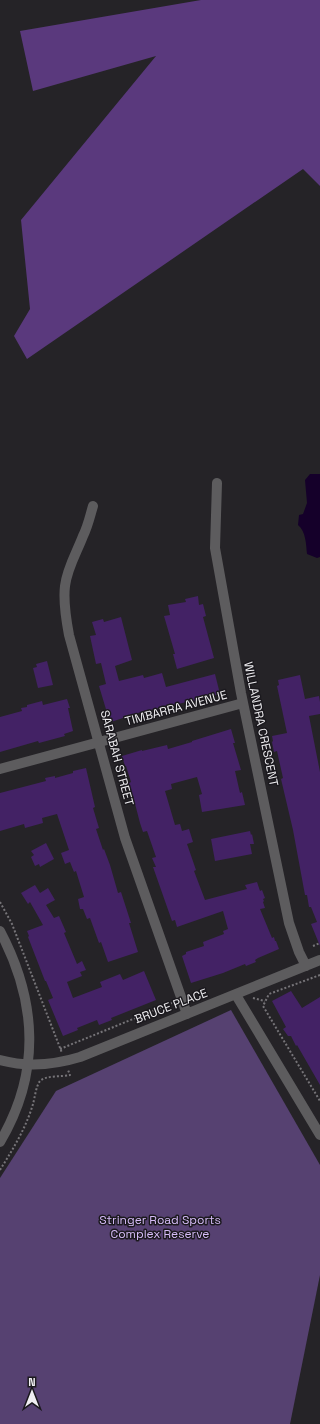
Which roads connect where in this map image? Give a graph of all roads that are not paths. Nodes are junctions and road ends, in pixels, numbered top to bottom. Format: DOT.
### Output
graph roads {
  1 [pos="217,483"];
  2 [pos="93,506"];
  3 [pos="243,703"];
  4 [pos="99,742"];
  5 [pos="0,769"];
  6 [pos="0,931"];
  7 [pos="320,960"];
  8 [pos="306,966"];
  9 [pos="236,995"];
  10 [pos="187,1014"];
  11 [pos="0,1060"];
  12 [pos="29,1064"];
  13 [pos="320,1135"];
  14 [pos="0,1142"];
  1 -- 3 [label="street, WILLANDRA CRESCENT"];
  2 -- 4 [label="street, SARABAH STREET"];
  3 -- 4 [label="street, TIMBARRA AVENUE"];
  3 -- 8 [label="street, WILLANDRA CRESCENT"];
  4 -- 5 [label="street, TIMBARRA AVENUE"];
  4 -- 10 [label="street, SARABAH STREET"];
  6 -- 12 [label="street"];
  7 -- 8 [label="street, BRUCE PLACE"];
  8 -- 9 [label="street, BRUCE PLACE"];
  9 -- 10 [label="street, BRUCE PLACE"];
  9 -- 13 [label="street"];
  10 -- 12 [label="street, BRUCE PLACE"];
  11 -- 12 [label="street, BRUCE PLACE"];
  12 -- 14 [label="street"];
}
